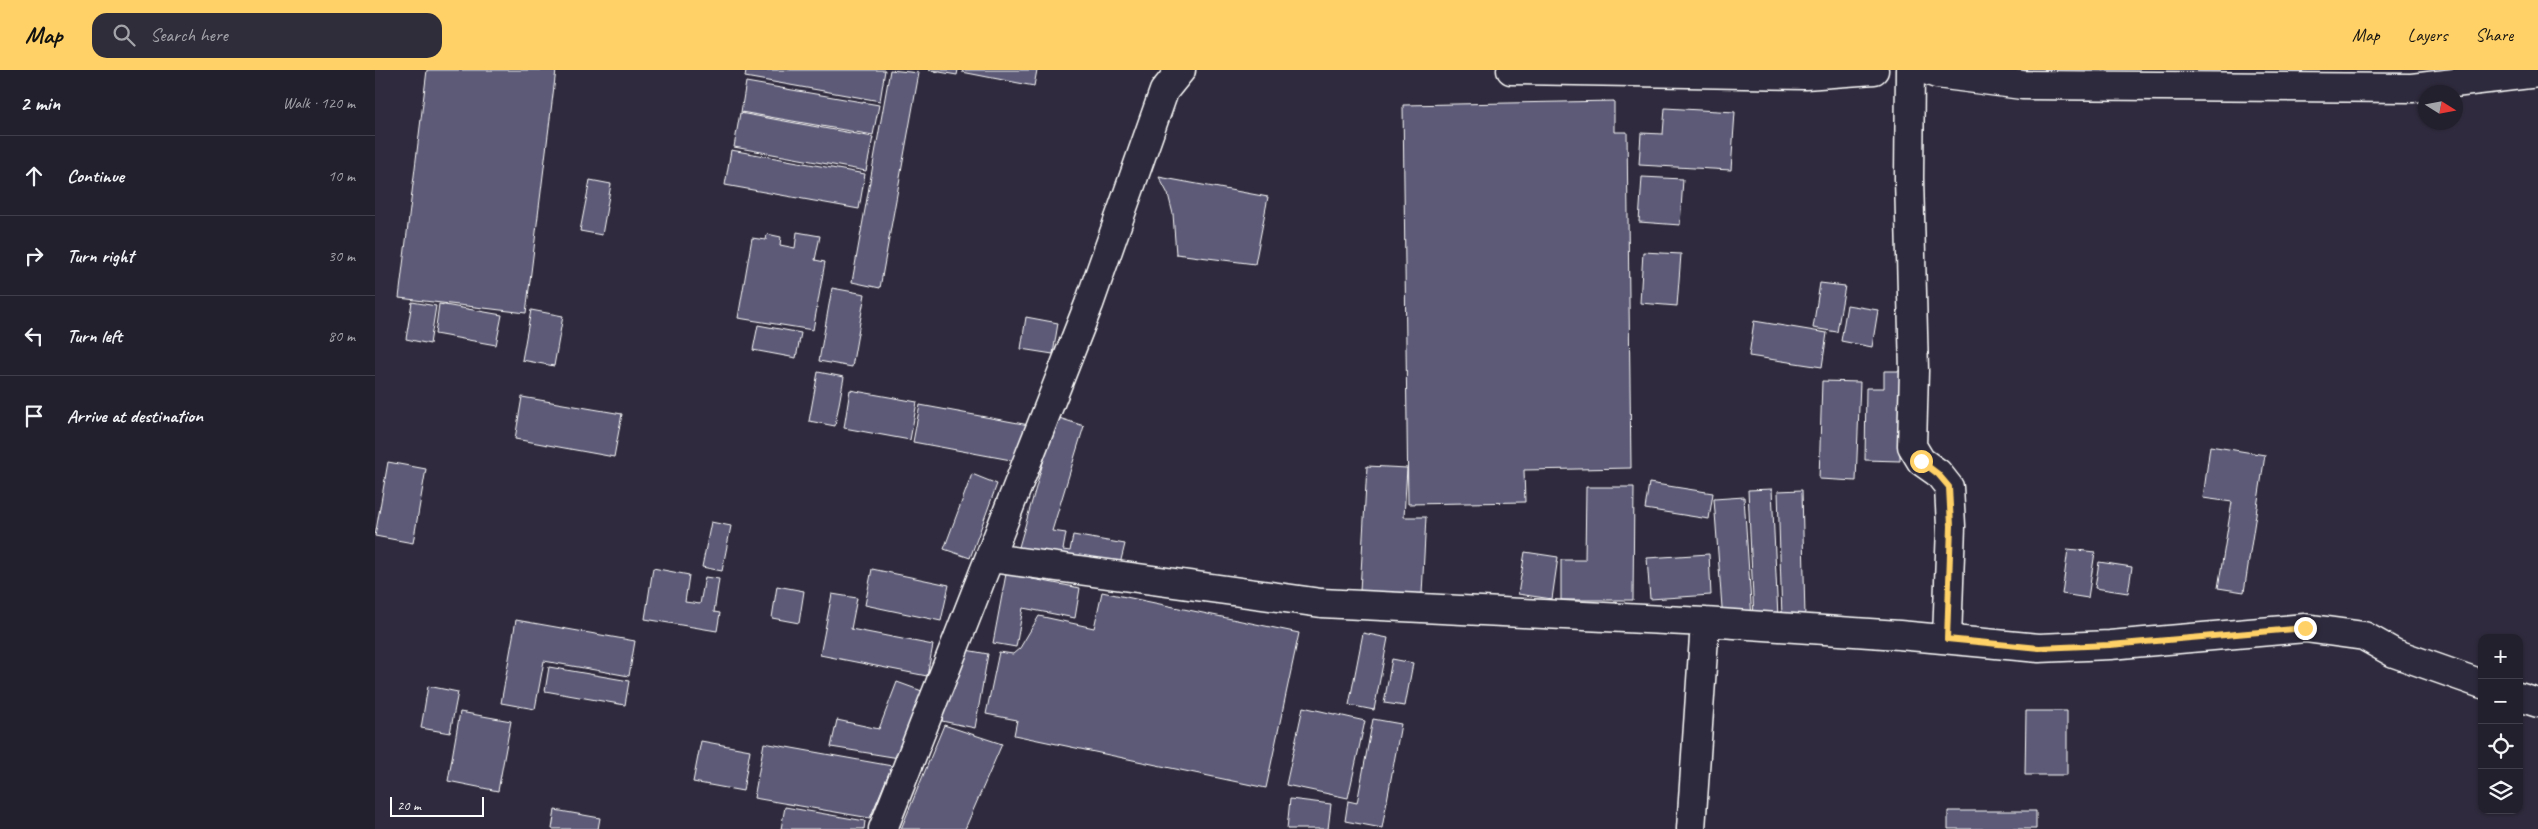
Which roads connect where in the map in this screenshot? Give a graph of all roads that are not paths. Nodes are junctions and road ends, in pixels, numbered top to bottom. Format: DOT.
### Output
graph roads {
  1 [pos="1181,70"];
  2 [pos="1511,70"];
  3 [pos="1874,70"];
  4 [pos="1910,70"];
  5 [pos="1926,70"];
  6 [pos="2538,73"];
  7 [pos="1168,80"];
  8 [pos="991,558"];
  9 [pos="1705,622"];
  10 [pos="1947,639"];
  11 [pos="2478,683"];
  12 [pos="2523,698"];
  13 [pos="2538,703"];
  14 [pos="883,829"];
  15 [pos="1691,829"];
  1 -- 7 [label="street"];
  2 -- 3 [label="street"];
  4 -- 10 [label="street"];
  5 -- 6 [label="street"];
  7 -- 8 [label="street"];
  8 -- 9 [label="street"];
  8 -- 14 [label="street"];
  9 -- 10 [label="street"];
  9 -- 15 [label="street"];
  10 -- 11 [label="street"];
  12 -- 13 [label="street"];
}
